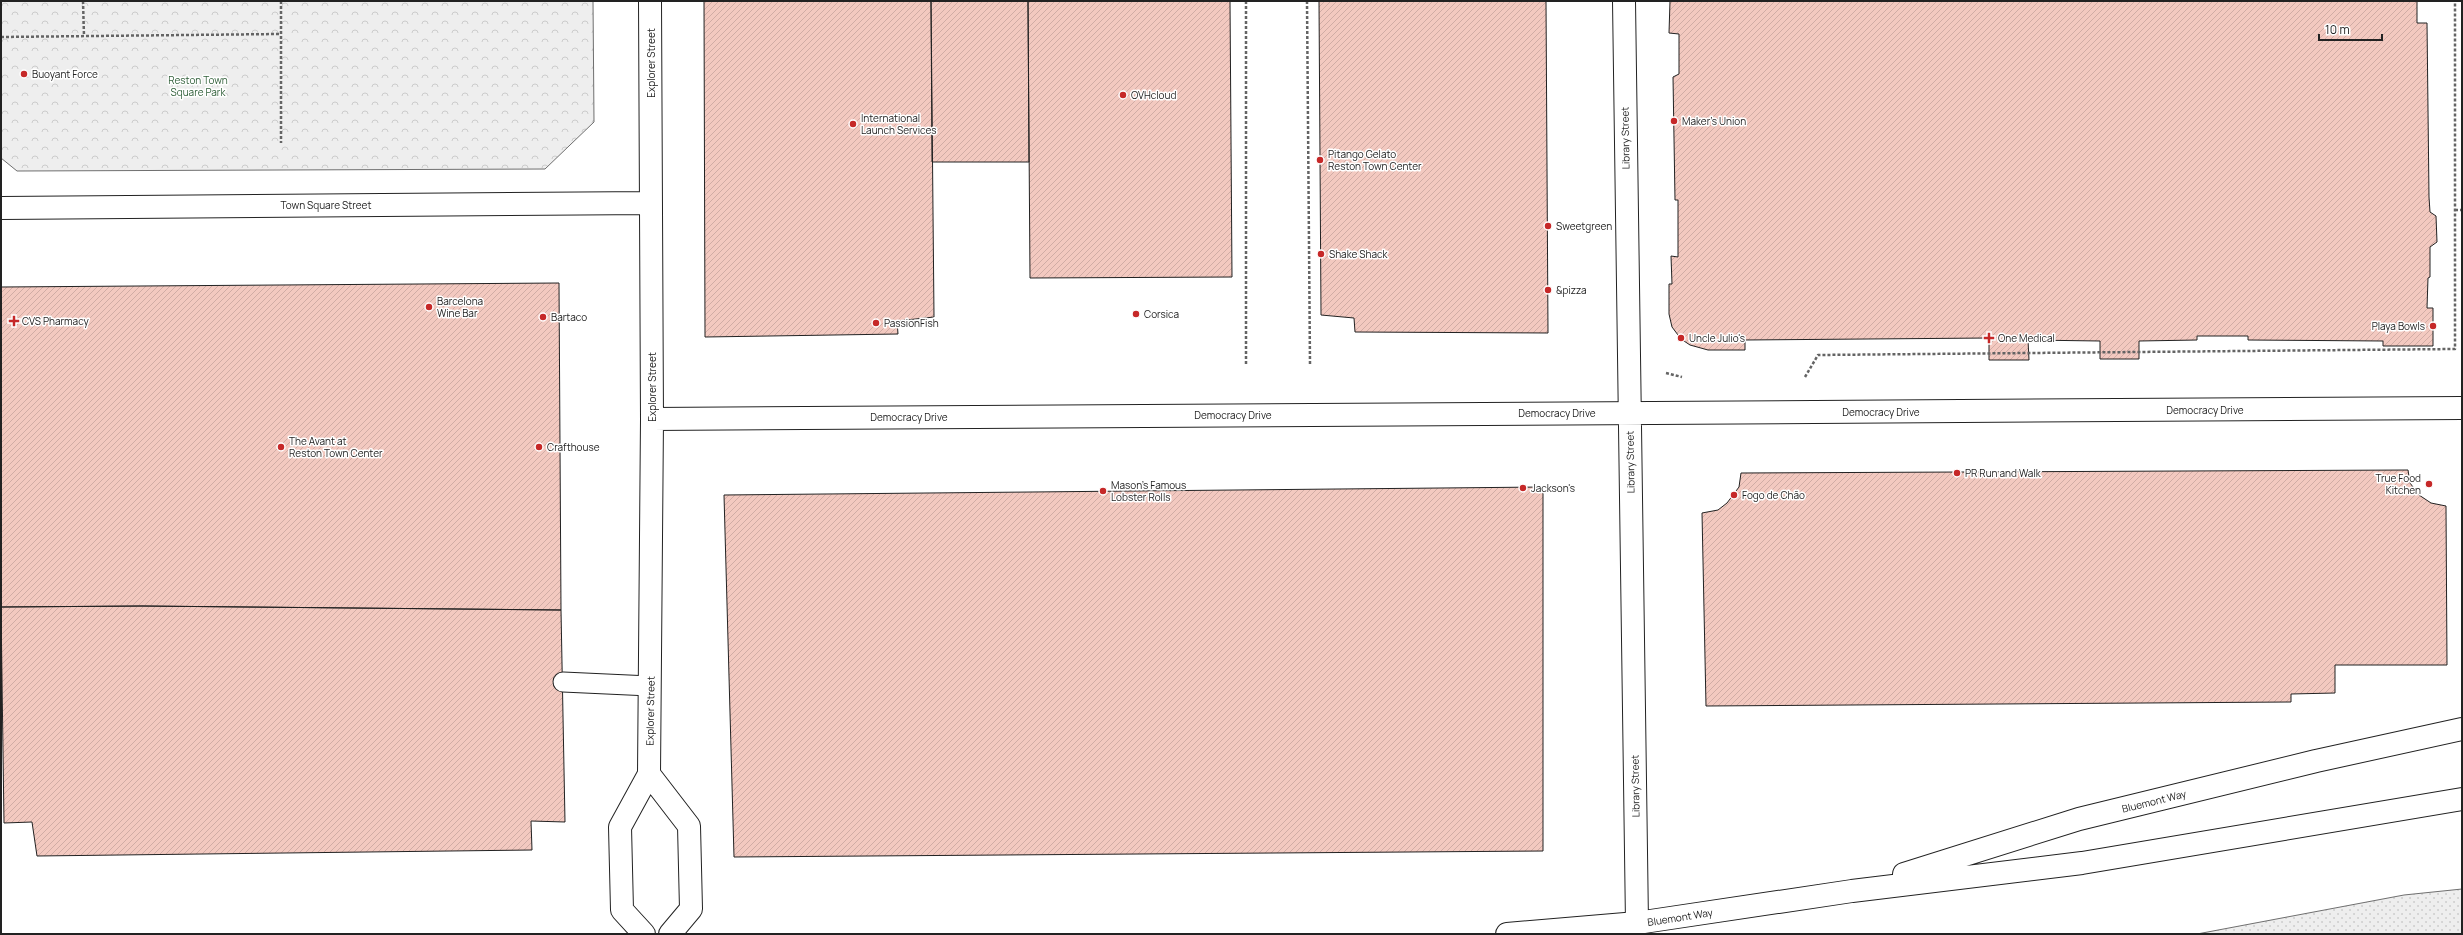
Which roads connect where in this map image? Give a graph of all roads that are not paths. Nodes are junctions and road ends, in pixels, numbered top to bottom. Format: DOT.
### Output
graph roads {
  1 [pos="650,1"];
  2 [pos="1624,1"];
  3 [pos="651,203"];
  4 [pos="1,208"];
  5 [pos="2462,408"];
  6 [pos="1629,414"];
  7 [pos="652,419"];
  8 [pos="563,682"];
  9 [pos="650,686"];
  10 [pos="2462,729"];
  11 [pos="649,774"];
  12 [pos="2462,799"];
  13 [pos="1852,891"];
  14 [pos="1637,928"];
  15 [pos="644,934"];
  16 [pos="670,934"];
  17 [pos="1507,934"];
  1 -- 3 [label="street, Explorer Street"];
  2 -- 6 [label="street, Library Street"];
  3 -- 4 [label="street, Town Square Street"];
  3 -- 7 [label="street, Explorer Street"];
  5 -- 6 [label="street, Democracy Drive"];
  6 -- 7 [label="street, Democracy Drive"];
  6 -- 14 [label="street, Library Street"];
  7 -- 9 [label="street, Explorer Street"];
  8 -- 9 [label="lane"];
  9 -- 11 [label="street, Explorer Street"];
  10 -- 13 [label="street, Bluemont Way"];
  11 -- 15 [label="street, Explorer Street"];
  11 -- 16 [label="street"];
  12 -- 13 [label="street, Bluemont Way"];
  13 -- 14 [label="street, Bluemont Way"];
  14 -- 17 [label="street, Bluemont Way"];
}
